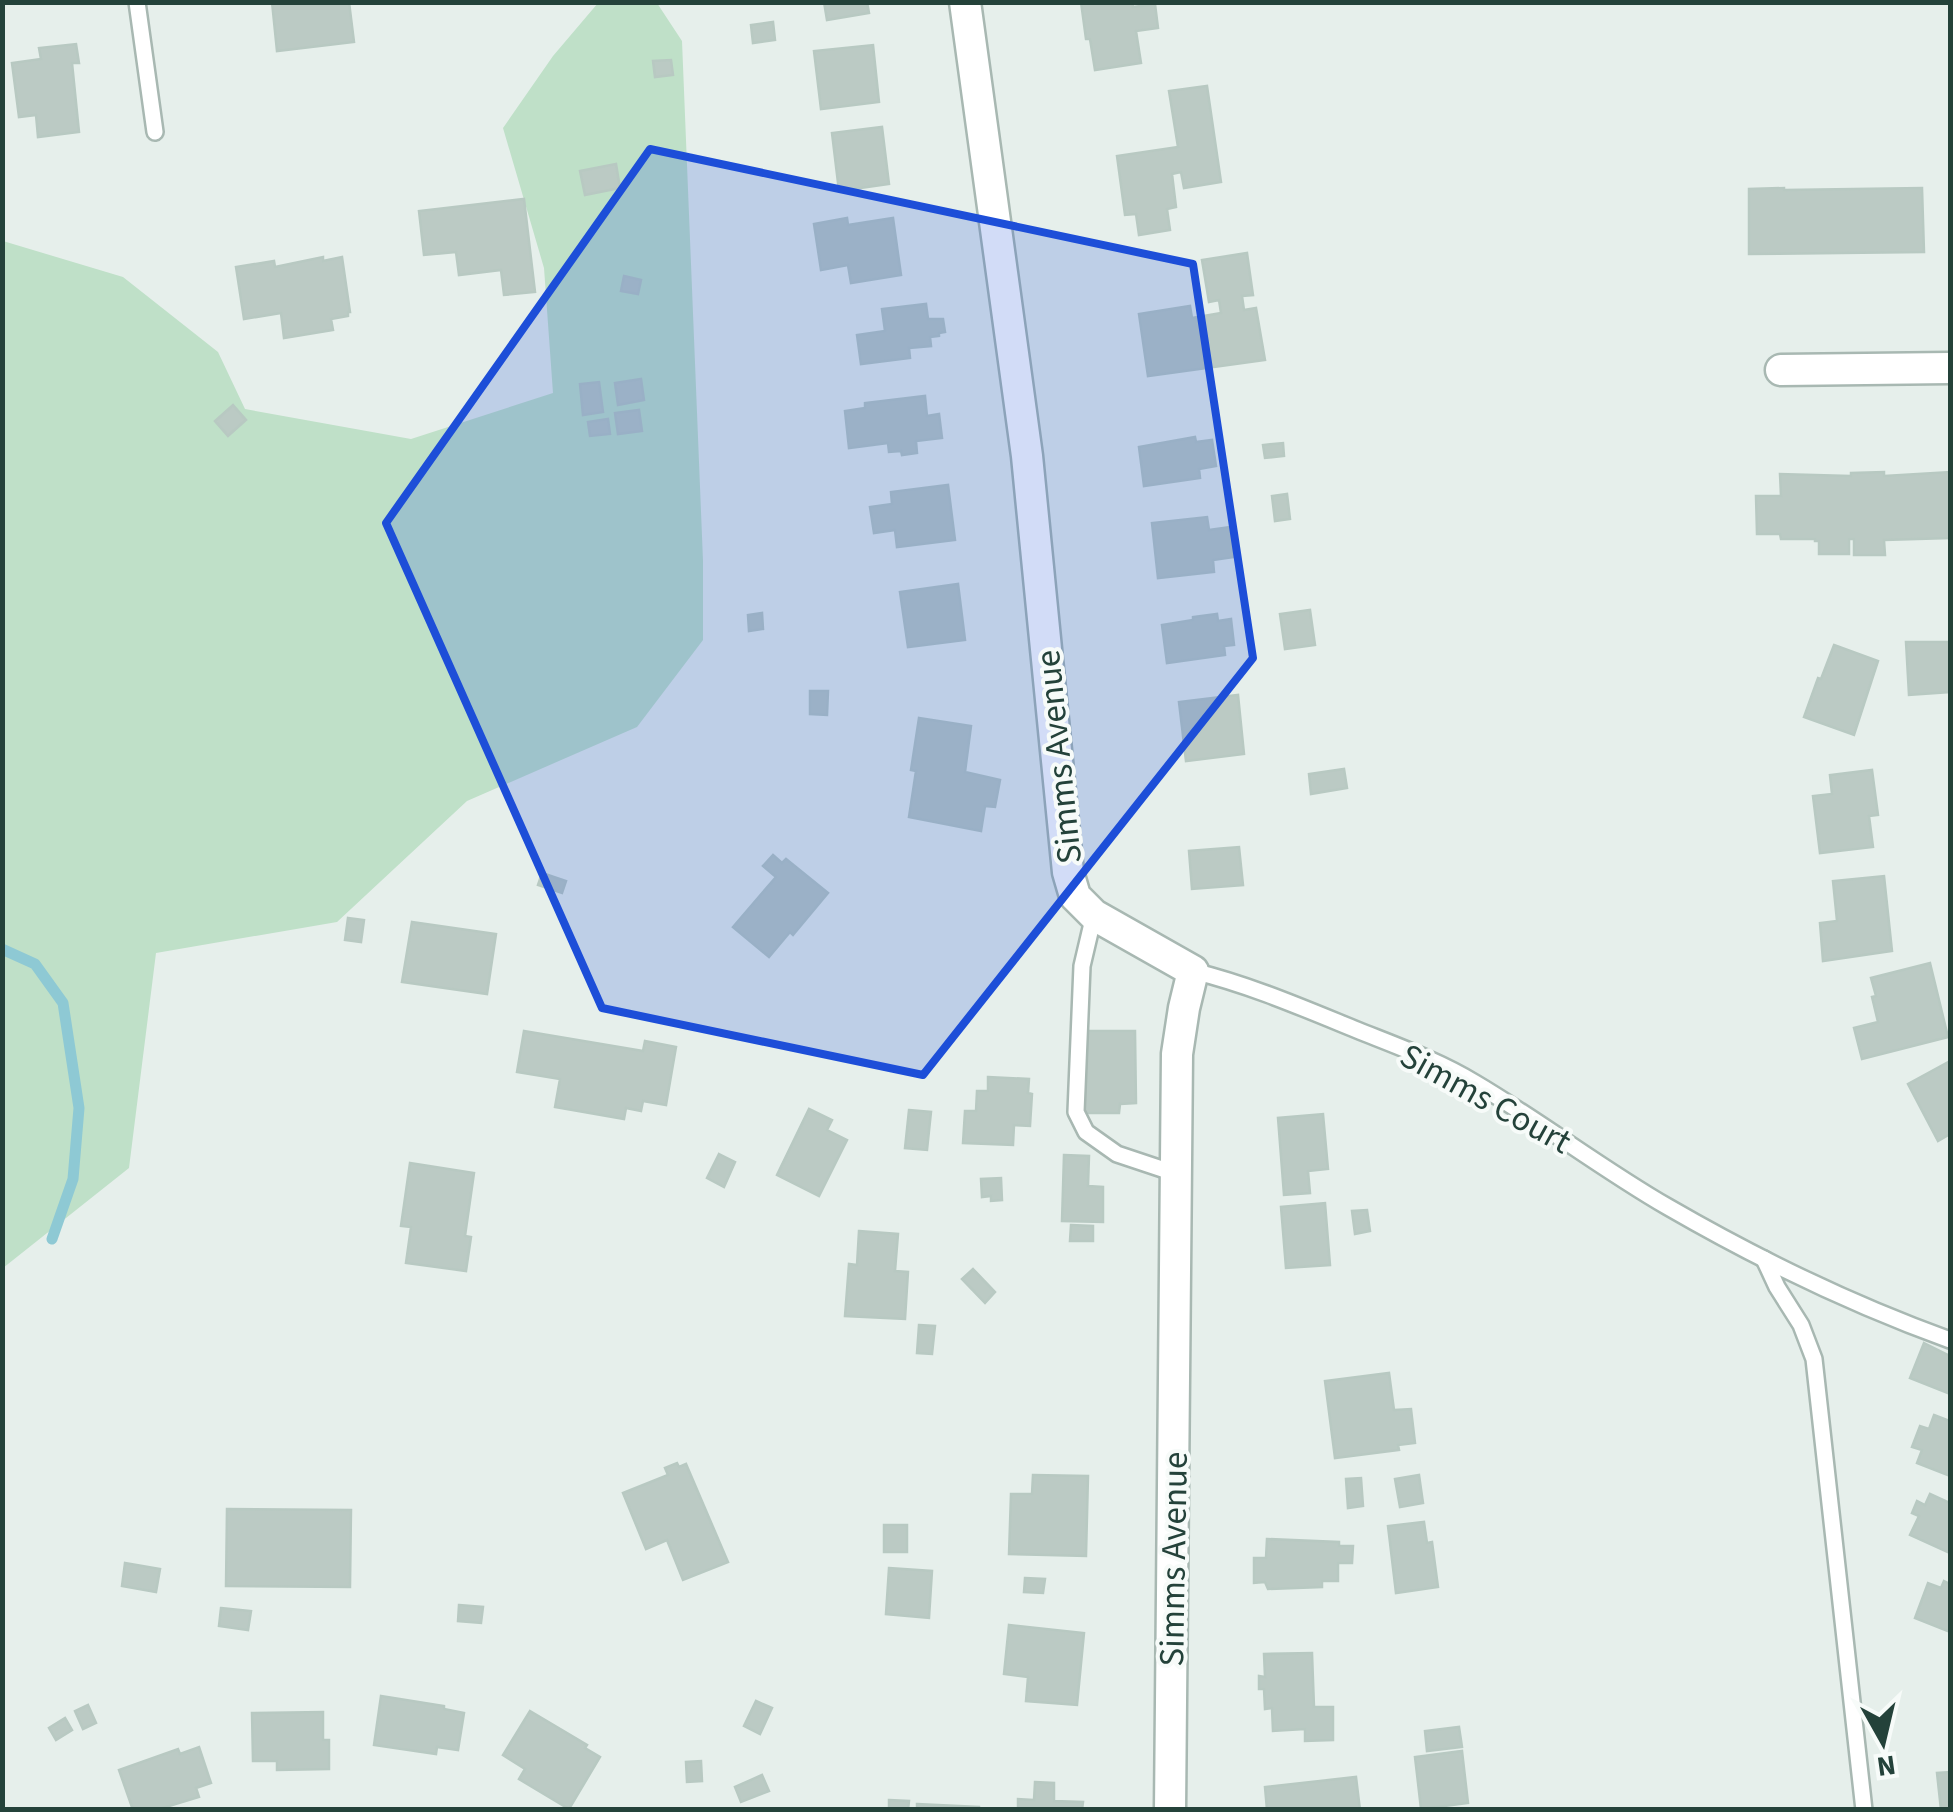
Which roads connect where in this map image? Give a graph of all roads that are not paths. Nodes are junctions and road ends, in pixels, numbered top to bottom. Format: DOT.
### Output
graph roads {
  1 [pos="137,2"];
  2 [pos="965,2"];
  3 [pos="155,132"];
  4 [pos="1950,368"];
  5 [pos="1781,370"];
  6 [pos="1094,915"];
  7 [pos="1192,971"];
  8 [pos="1177,1174"];
  9 [pos="1764,1258"];
  10 [pos="1950,1340"];
  11 [pos="1170,1810"];
  12 [pos="1864,1810"];
  1 -- 3 [label="lane"];
  2 -- 6 [label="street, Simms Avenue"];
  4 -- 5 [label="street"];
  6 -- 7 [label="street, Simms Avenue"];
  6 -- 8 [label="lane"];
  7 -- 8 [label="street, Simms Avenue"];
  7 -- 9 [label="lane, Simms Court"];
  8 -- 11 [label="street, Simms Avenue"];
  9 -- 10 [label="lane, Simms Court"];
  9 -- 12 [label="lane"];
}
